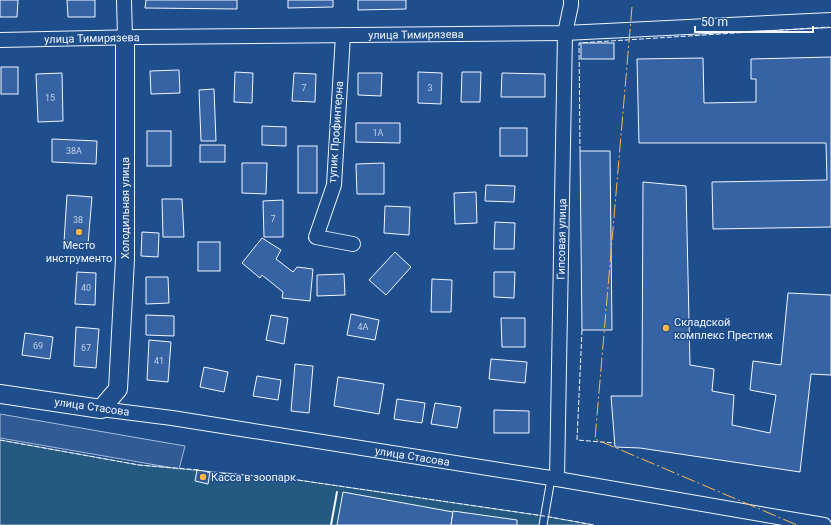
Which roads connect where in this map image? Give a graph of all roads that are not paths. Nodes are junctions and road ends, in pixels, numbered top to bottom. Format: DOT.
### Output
graph roads {
  1 [pos="124,0"];
  2 [pos="571,0"];
  3 [pos="831,20"];
  4 [pos="565,33"];
  5 [pos="343,35"];
  6 [pos="125,37"];
  7 [pos="0,40"];
  8 [pos="353,244"];
  9 [pos="0,394"];
  10 [pos="101,409"];
  11 [pos="554,479"];
  12 [pos="542,525"];
  13 [pos="824,525"];
  1 -- 6 [label="street, Холодильная улица"];
  2 -- 4 [label="street, Гипсовая улица"];
  3 -- 4 [label="street, улица Тимирязева"];
  4 -- 5 [label="street, улица Тимирязева"];
  4 -- 11 [label="street, Гипсовая улица"];
  5 -- 6 [label="street, улица Тимирязева"];
  5 -- 8 [label="street, тупик Профинтерна"];
  6 -- 7 [label="street, улица Тимирязева"];
  6 -- 10 [label="street, Холодильная улица"];
  9 -- 10 [label="street, улица Стасова"];
  10 -- 11 [label="street, улица Стасова"];
  11 -- 12 [label="lane"];
  11 -- 13 [label="street, улица Стасова"];
}
